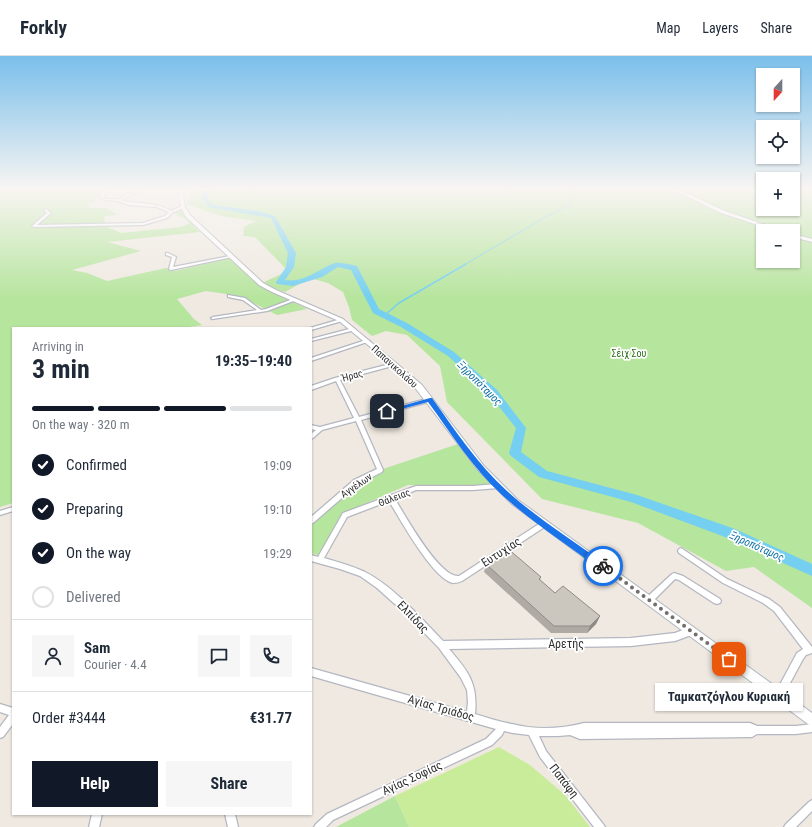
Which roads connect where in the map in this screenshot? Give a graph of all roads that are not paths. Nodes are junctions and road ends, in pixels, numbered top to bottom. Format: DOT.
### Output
graph roads {
  1 [pos="197,226"];
  2 [pos="800,237"];
  3 [pos="812,241"];
  4 [pos="167,254"];
  5 [pos="230,257"];
  6 [pos="229,296"];
  7 [pos="294,300"];
  8 [pos="259,310"];
  9 [pos="213,318"];
  10 [pos="342,320"];
  11 [pos="312,329"];
  12 [pos="353,329"];
  13 [pos="312,340"];
  14 [pos="368,341"];
  15 [pos="312,360"];
  16 [pos="394,364"];
  17 [pos="337,379"];
  18 [pos="312,388"];
  19 [pos="430,400"];
  20 [pos="358,419"];
  21 [pos="312,427"];
  22 [pos="320,429"];
  23 [pos="312,437"];
  24 [pos="497,486"];
  25 [pos="391,498"];
  26 [pos="12,509"];
  27 [pos="0,513"];
  28 [pos="312,520"];
  29 [pos="544,524"];
  30 [pos="681,551"];
  31 [pos="312,558"];
  32 [pos="320,560"];
  33 [pos="649,600"];
  34 [pos="717,601"];
  35 [pos="691,632"];
  36 [pos="440,645"];
  37 [pos="811,650"];
  38 [pos="312,672"];
  39 [pos="779,695"];
  40 [pos="0,708"];
  41 [pos="12,712"];
  42 [pos="471,717"];
  43 [pos="12,718"];
  44 [pos="812,720"];
  45 [pos="502,726"];
  46 [pos="812,728"];
  47 [pos="532,732"];
  48 [pos="0,734"];
  49 [pos="812,805"];
  50 [pos="97,815"];
  51 [pos="230,815"];
  52 [pos="94,827"];
  53 [pos="233,827"];
  54 [pos="319,827"];
  55 [pos="600,827"];
  56 [pos="789,827"];
  1 -- 5 [label="main road, Παπανικολάου"];
  2 -- 3 [label="main road"];
  4 -- 5 [label="street"];
  5 -- 7 [label="main road, Παπανικολάου"];
  6 -- 8 [label="street"];
  7 -- 8 [label="street"];
  7 -- 10 [label="main road, Παπανικολάου"];
  8 -- 9 [label="street"];
  10 -- 11 [label="street"];
  10 -- 12 [label="main road, Παπανικολάου"];
  12 -- 13 [label="street"];
  12 -- 14 [label="main road, Παπανικολάου"];
  14 -- 15 [label="street"];
  14 -- 16 [label="main road, Παπανικολάου"];
  16 -- 17 [label="street, Ήρας"];
  16 -- 19 [label="main road, Παπανικολάου"];
  17 -- 18 [label="street, Ήρας"];
  17 -- 20 [label="street, Αγγέλων"];
  19 -- 20 [label="street"];
  19 -- 24 [label="main road, Παπανικολάου"];
  20 -- 22 [label="street"];
  20 -- 28 [label="street, Αγγέλων"];
  21 -- 22 [label="street"];
  22 -- 23 [label="street"];
  24 -- 25 [label="street, Θάλειας"];
  24 -- 29 [label="main road, Παπανικολάου"];
  25 -- 29 [label="street, Ευτυχίας"];
  25 -- 32 [label="street, Θάλειας"];
  26 -- 27 [label="street"];
  29 -- 33 [label="main road, Παπανικολάου"];
  30 -- 37 [label="street"];
  31 -- 32 [label="street, Ελπίδας"];
  32 -- 36 [label="street, Ελπίδας"];
  33 -- 34 [label="street"];
  33 -- 35 [label="main road, Παπανικολάου"];
  35 -- 36 [label="street, Αρετής"];
  35 -- 39 [label="main road, Παπανικολάου"];
  36 -- 42 [label="street, Ελπίδας"];
  37 -- 39 [label="street"];
  38 -- 42 [label="street, Αγίας Τριάδος"];
  39 -- 44 [label="main road, Παπανικολάου"];
  40 -- 41 [label="street"];
  42 -- 45 [label="street, Αγίας Τριάδος"];
  43 -- 48 [label="street"];
  45 -- 47 [label="street, Αγίας Τριάδος"];
  45 -- 54 [label="street, Αγίας Σοφίας"];
  46 -- 47 [label="street, Αγίας Τριάδος"];
  47 -- 55 [label="street, Παπάφη"];
  49 -- 56 [label="street"];
  50 -- 52 [label="street"];
  51 -- 53 [label="street"];
}
